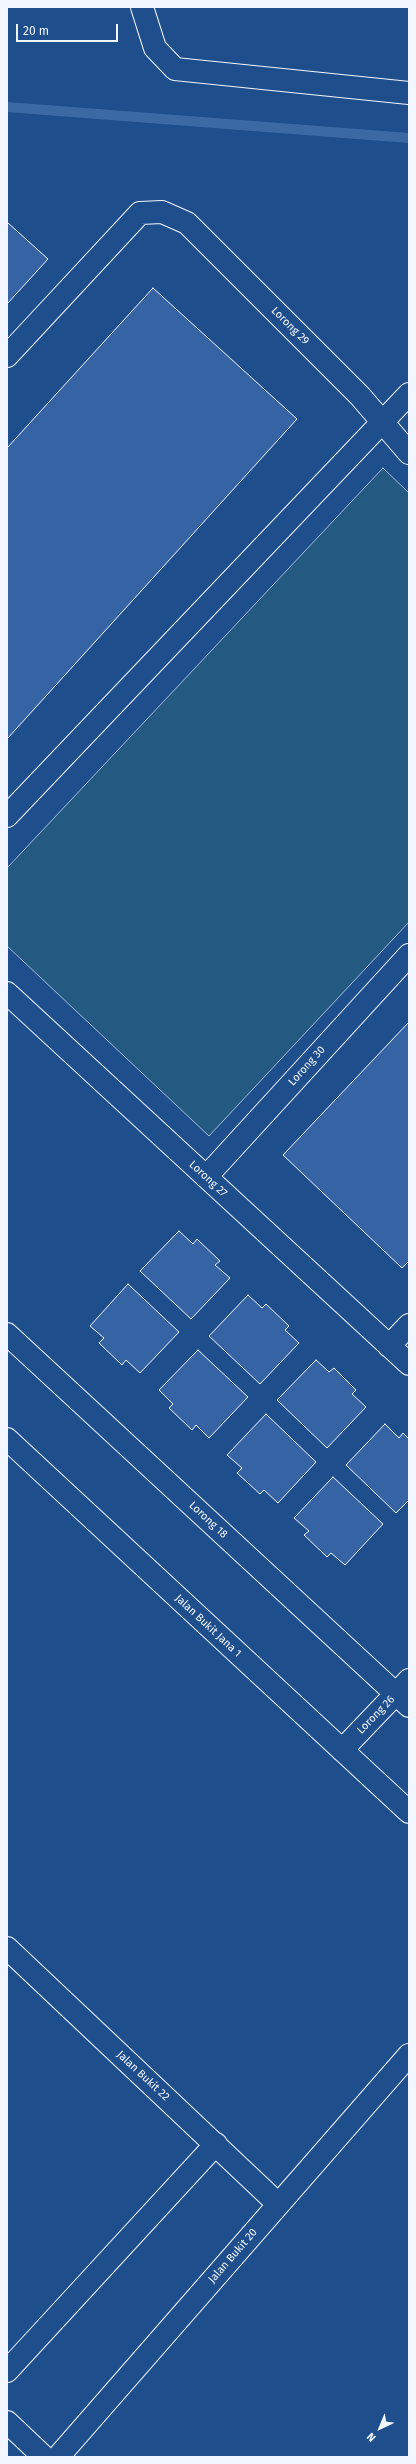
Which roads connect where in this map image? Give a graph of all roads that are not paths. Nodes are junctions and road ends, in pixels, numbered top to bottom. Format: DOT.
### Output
graph roads {
  1 [pos="142,7"];
  2 [pos="409,93"];
  3 [pos="7,356"];
  4 [pos="409,394"];
  5 [pos="384,420"];
  6 [pos="409,453"];
  7 [pos="7,816"];
  8 [pos="409,956"];
  9 [pos="7,993"];
  10 [pos="206,1177"];
  11 [pos="409,1325"];
  12 [pos="7,1334"];
  13 [pos="389,1346"];
  14 [pos="409,1364"];
  15 [pos="7,1439"];
  16 [pos="405,1694"];
  17 [pos="342,1750"];
  18 [pos="409,1812"];
  19 [pos="7,1948"];
  20 [pos="409,2055"];
  21 [pos="216,2144"];
  22 [pos="278,2204"];
  23 [pos="7,2372"];
  24 [pos="7,2422"];
  25 [pos="44,2457"];
  26 [pos="58,2457"];
  1 -- 2 [label="street"];
  3 -- 5 [label="street, Lorong 29"];
  4 -- 5 [label="street"];
  5 -- 6 [label="street, Lorong 29"];
  5 -- 7 [label="street"];
  8 -- 10 [label="street, Lorong 30"];
  9 -- 10 [label="street, Lorong 27"];
  10 -- 13 [label="street, Lorong 27"];
  11 -- 13 [label="street"];
  12 -- 16 [label="street, Lorong 18"];
  13 -- 14 [label="street, Lorong 27"];
  15 -- 17 [label="street, Jalan Bukit Jana 1"];
  16 -- 17 [label="street, Lorong 26"];
  17 -- 18 [label="street, Jalan Bukit Jana 1"];
  19 -- 21 [label="street, Jalan Bukit 22"];
  20 -- 22 [label="street, Jalan Bukit 20"];
  21 -- 22 [label="street, Jalan Bukit 22"];
  21 -- 23 [label="street"];
  22 -- 26 [label="street, Jalan Bukit 20"];
  24 -- 25 [label="street"];
}
